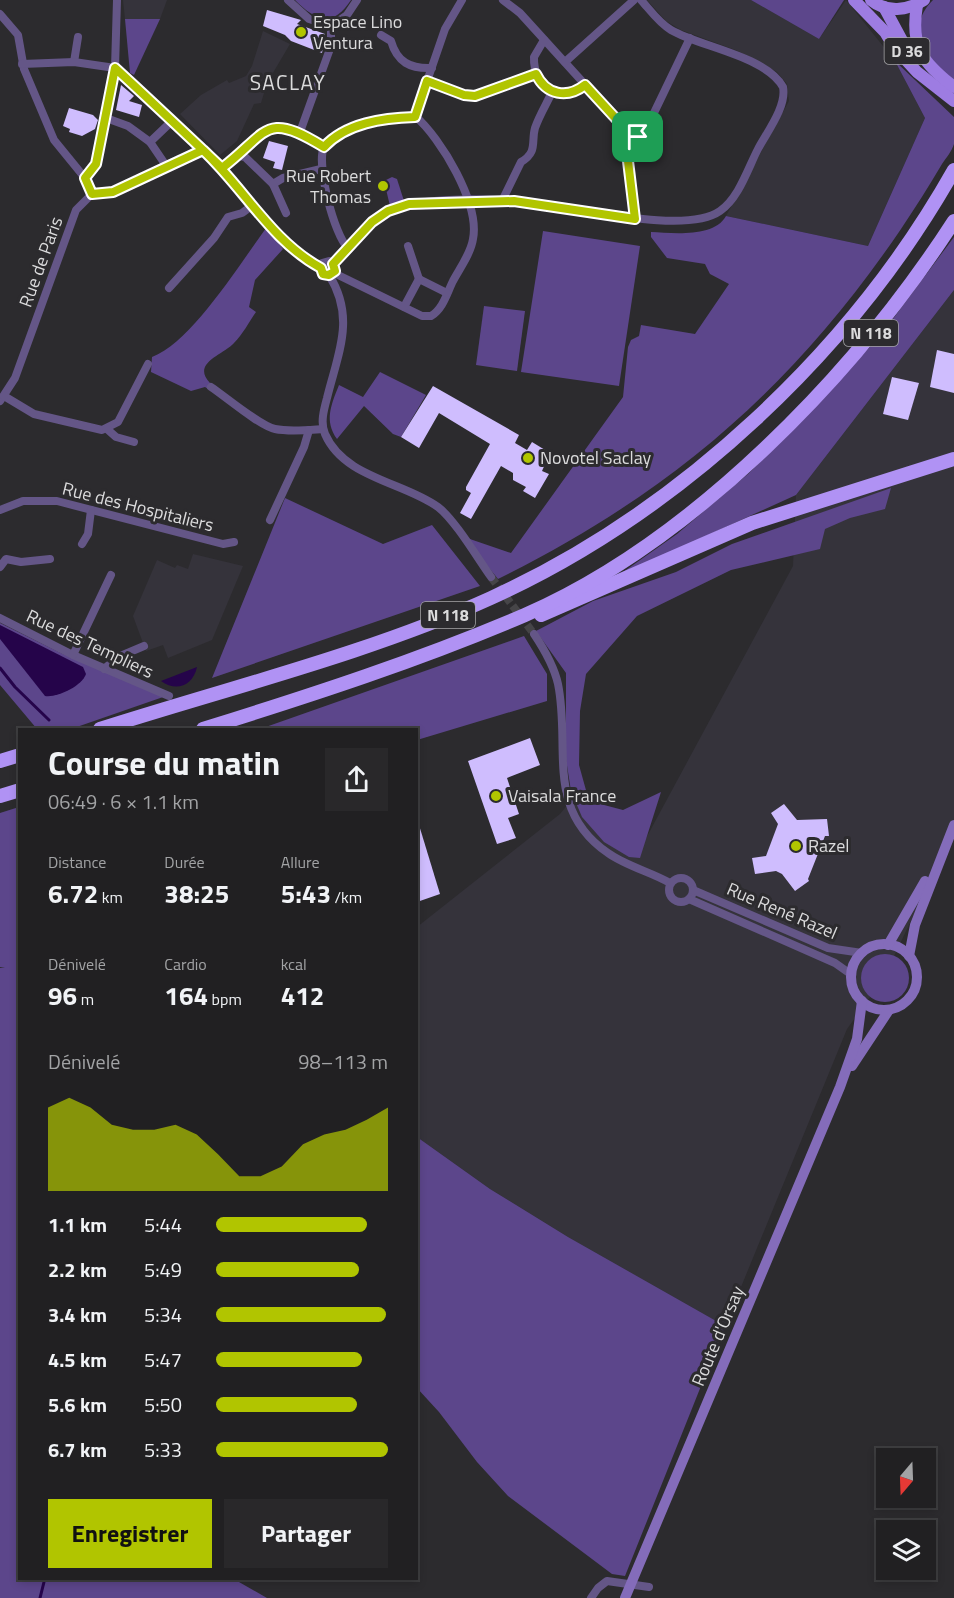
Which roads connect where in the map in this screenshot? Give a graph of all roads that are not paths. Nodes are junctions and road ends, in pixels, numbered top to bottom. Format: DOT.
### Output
graph roads {
  1 [pos="117,0"];
  2 [pos="288,0"];
  3 [pos="357,0"];
  4 [pos="462,0"];
  5 [pos="503,0"];
  6 [pos="633,0"];
  7 [pos="641,0"];
  8 [pos="654,0"];
  9 [pos="854,0"];
  10 [pos="871,0"];
  11 [pos="920,2"];
  12 [pos="884,7"];
  13 [pos="650,10"];
  14 [pos="0,14"];
  15 [pos="331,26"];
  16 [pos="381,35"];
  17 [pos="78,37"];
  18 [pos="690,38"];
  19 [pos="544,40"];
  20 [pos="74,62"];
  21 [pos="565,62"];
  22 [pos="22,63"];
  23 [pos="115,68"];
  24 [pos="432,68"];
  25 [pos="536,74"];
  26 [pos="427,81"];
  27 [pos="585,85"];
  28 [pos="954,87"];
  29 [pos="939,89"];
  30 [pos="552,92"];
  31 [pos="954,101"];
  32 [pos="415,117"];
  33 [pos="106,118"];
  34 [pos="172,121"];
  35 [pos="620,123"];
  36 [pos="300,132"];
  37 [pos="638,137"];
  38 [pos="150,142"];
  39 [pos="324,147"];
  40 [pos="203,150"];
  41 [pos="239,156"];
  42 [pos="628,161"];
  43 [pos="167,167"];
  44 [pos="222,168"];
  45 [pos="321,170"];
  46 [pos="954,170"];
  47 [pos="85,178"];
  48 [pos="273,184"];
  49 [pos="92,194"];
  50 [pos="468,201"];
  51 [pos="502,201"];
  52 [pos="253,205"];
  53 [pos="286,213"];
  54 [pos="635,219"];
  55 [pos="954,221"];
  56 [pos="408,246"];
  57 [pos="348,248"];
  58 [pos="333,264"];
  59 [pos="321,268"];
  60 [pos="332,274"];
  61 [pos="419,279"];
  62 [pos="169,288"];
  63 [pos="447,293"];
  64 [pos="404,308"];
  65 [pos="148,364"];
  66 [pos="211,387"];
  67 [pos="2,398"];
  68 [pos="107,429"];
  69 [pos="323,429"];
  70 [pos="309,430"];
  71 [pos="134,442"];
  72 [pos="954,459"];
  73 [pos="0,510"];
  74 [pos="91,510"];
  75 [pos="270,520"];
  76 [pos="234,542"];
  77 [pos="82,544"];
  78 [pos="50,559"];
  79 [pos="0,568"];
  80 [pos="111,575"];
  81 [pos="491,576"];
  82 [pos="0,618"];
  83 [pos="513,619"];
  84 [pos="534,634"];
  85 [pos="144,646"];
  86 [pos="73,655"];
  87 [pos="104,669"];
  88 [pos="169,696"];
  89 [pos="103,728"];
  90 [pos="206,728"];
  91 [pos="18,756"];
  92 [pos="0,761"];
  93 [pos="18,791"];
  94 [pos="0,796"];
  95 [pos="953,828"];
  96 [pos="939,858"];
  97 [pos="670,883"];
  98 [pos="693,890"];
  99 [pos="688,899"];
  100 [pos="888,945"];
  101 [pos="862,953"];
  102 [pos="909,956"];
  103 [pos="852,975"];
  104 [pos="862,1001"];
  105 [pos="889,1010"];
  106 [pos="840,1087"];
  107 [pos="631,1584"];
  108 [pos="649,1587"];
  109 [pos="591,1598"];
  110 [pos="625,1598"];
  1 -- 23 [label="street"];
  2 -- 15 [label="street"];
  3 -- 15 [label="street"];
  4 -- 24 [label="street"];
  5 -- 19 [label="street"];
  6 -- 21 [label="street"];
  7 -- 13 [label="street"];
  8 -- 13 [label="street"];
  9 -- 29 [label="main road"];
  10 -- 12 [label="main road"];
  11 -- 12 [label="main road"];
  11 -- 28 [label="main road, D 36"];
  12 -- 29 [label="main road, D 36"];
  13 -- 18 [label="street"];
  14 -- 22 [label="street"];
  15 -- 36 [label="street"];
  16 -- 24 [label="street"];
  17 -- 20 [label="street"];
  18 -- 37 [label="street"];
  18 -- 54 [label="street"];
  19 -- 21 [label="street"];
  19 -- 25 [label="street"];
  20 -- 22 [label="street"];
  20 -- 23 [label="street"];
  21 -- 27 [label="street"];
  22 -- 47 [label="street"];
  23 -- 33 [label="street"];
  23 -- 34 [label="street"];
  24 -- 26 [label="street"];
  25 -- 26 [label="street"];
  25 -- 30 [label="street"];
  26 -- 32 [label="street"];
  27 -- 30 [label="street"];
  27 -- 35 [label="street"];
  29 -- 31 [label="main road, D 36"];
  30 -- 51 [label="street"];
  32 -- 39 [label="street"];
  32 -- 50 [label="street"];
  33 -- 38 [label="street"];
  33 -- 47 [label="street"];
  34 -- 38 [label="street"];
  34 -- 40 [label="street"];
  35 -- 37 [label="street"];
  35 -- 42 [label="street"];
  36 -- 39 [label="street"];
  36 -- 41 [label="street"];
  37 -- 42 [label="street"];
  38 -- 43 [label="street"];
  39 -- 45 [label="street"];
  40 -- 43 [label="street"];
  40 -- 44 [label="street"];
  41 -- 44 [label="street"];
  41 -- 48 [label="street"];
  42 -- 54 [label="street"];
  43 -- 49 [label="street"];
  44 -- 52 [label="street"];
  45 -- 48 [label="street"];
  45 -- 57 [label="street"];
  46 -- 89 [label="highway, N 118"];
  47 -- 49 [label="street"];
  48 -- 53 [label="street"];
  49 -- 67 [label="street, Rue de Paris"];
  50 -- 51 [label="street"];
  50 -- 57 [label="street"];
  50 -- 63 [label="street"];
  51 -- 54 [label="street"];
  52 -- 59 [label="street"];
  52 -- 62 [label="street"];
  55 -- 83 [label="highway, N 118"];
  56 -- 61 [label="street"];
  57 -- 58 [label="street"];
  58 -- 59 [label="street"];
  58 -- 60 [label="street"];
  59 -- 60 [label="street"];
  60 -- 64 [label="street"];
  60 -- 69 [label="street"];
  61 -- 63 [label="street"];
  61 -- 64 [label="street"];
  63 -- 64 [label="street"];
  65 -- 68 [label="street"];
  66 -- 70 [label="street"];
  67 -- 68 [label="street"];
  68 -- 71 [label="street"];
  69 -- 70 [label="street"];
  69 -- 81 [label="street"];
  70 -- 75 [label="street"];
  72 -- 83 [label="highway"];
  73 -- 74 [label="street, Rue des Hospitaliers"];
  74 -- 76 [label="street, Rue des Hospitaliers"];
  74 -- 77 [label="street"];
  78 -- 79 [label="street"];
  80 -- 86 [label="street"];
  82 -- 86 [label="street, Rue des Templiers"];
  83 -- 90 [label="highway, N 118"];
  84 -- 97 [label="street, Rue René Razel"];
  85 -- 87 [label="street"];
  86 -- 87 [label="street, Rue des Templiers"];
  87 -- 88 [label="street, Rue des Templiers"];
  91 -- 92 [label="highway"];
  93 -- 94 [label="highway"];
  95 -- 96 [label="main road"];
  96 -- 100 [label="main road"];
  96 -- 102 [label="main road"];
  97 -- 98 [label="street, Rue René Razel"];
  97 -- 99 [label="street, Rue René Razel"];
  98 -- 99 [label="street"];
  98 -- 101 [label="street, Rue René Razel"];
  99 -- 103 [label="street, Rue René Razel"];
  100 -- 101 [label="main road"];
  100 -- 102 [label="main road"];
  101 -- 103 [label="main road"];
  102 -- 105 [label="main road"];
  103 -- 104 [label="main road"];
  104 -- 105 [label="main road"];
  104 -- 106 [label="main road, Route d'Orsay"];
  105 -- 106 [label="main road, Route d'Orsay"];
  106 -- 107 [label="main road, Route d'Orsay"];
  107 -- 108 [label="street"];
  107 -- 109 [label="street"];
  107 -- 110 [label="main road, Route d'Orsay"];
}
